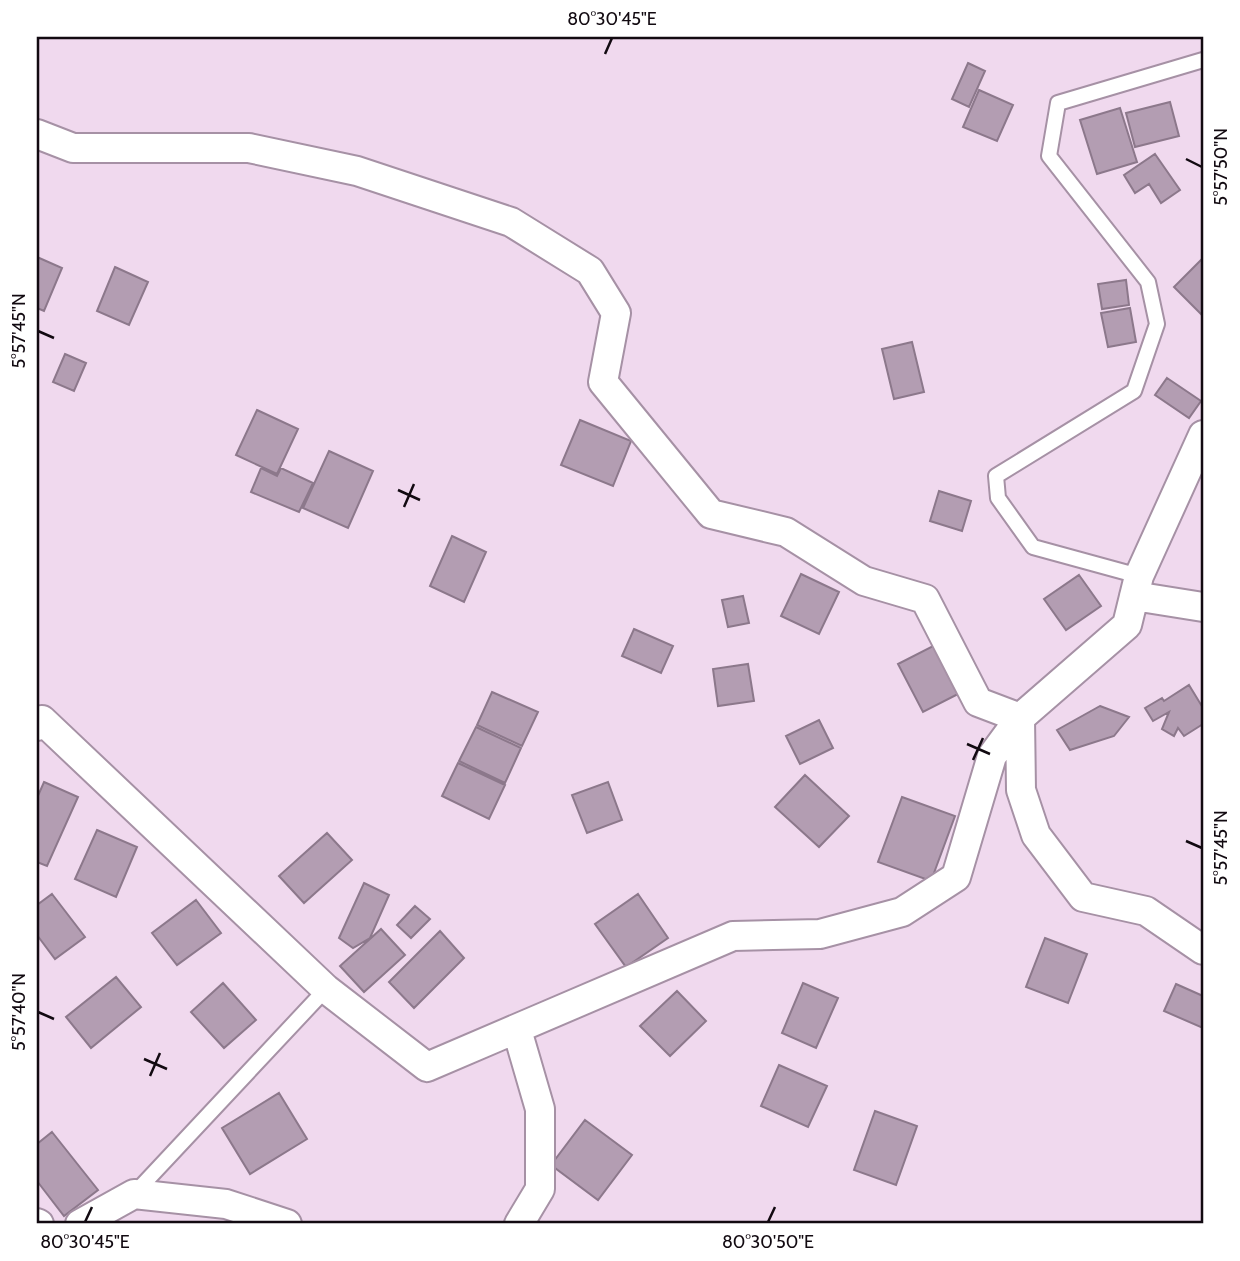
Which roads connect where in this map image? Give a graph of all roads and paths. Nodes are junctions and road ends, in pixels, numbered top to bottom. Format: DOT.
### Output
graph roads {
  1 [pos="1203,60"];
  2 [pos="37,134"];
  3 [pos="1203,435"];
  4 [pos="1137,586"];
  5 [pos="1203,607"];
  6 [pos="1020,718"];
  7 [pos="37,726"];
  8 [pos="1203,950"];
  9 [pos="326,989"];
  10 [pos="517,1030"];
  11 [pos="134,1194"];
  12 [pos="80,1224"];
  13 [pos="287,1224"];
  14 [pos="519,1224"];
  1 -- 4 [label="lane"];
  2 -- 6 [label="street"];
  3 -- 4 [label="street"];
  4 -- 5 [label="street"];
  4 -- 6 [label="street"];
  6 -- 8 [label="street"];
  6 -- 10 [label="street"];
  7 -- 9 [label="street"];
  9 -- 10 [label="street"];
  9 -- 11 [label="lane"];
  10 -- 14 [label="street"];
  11 -- 12 [label="street"];
  11 -- 13 [label="street"];
}
